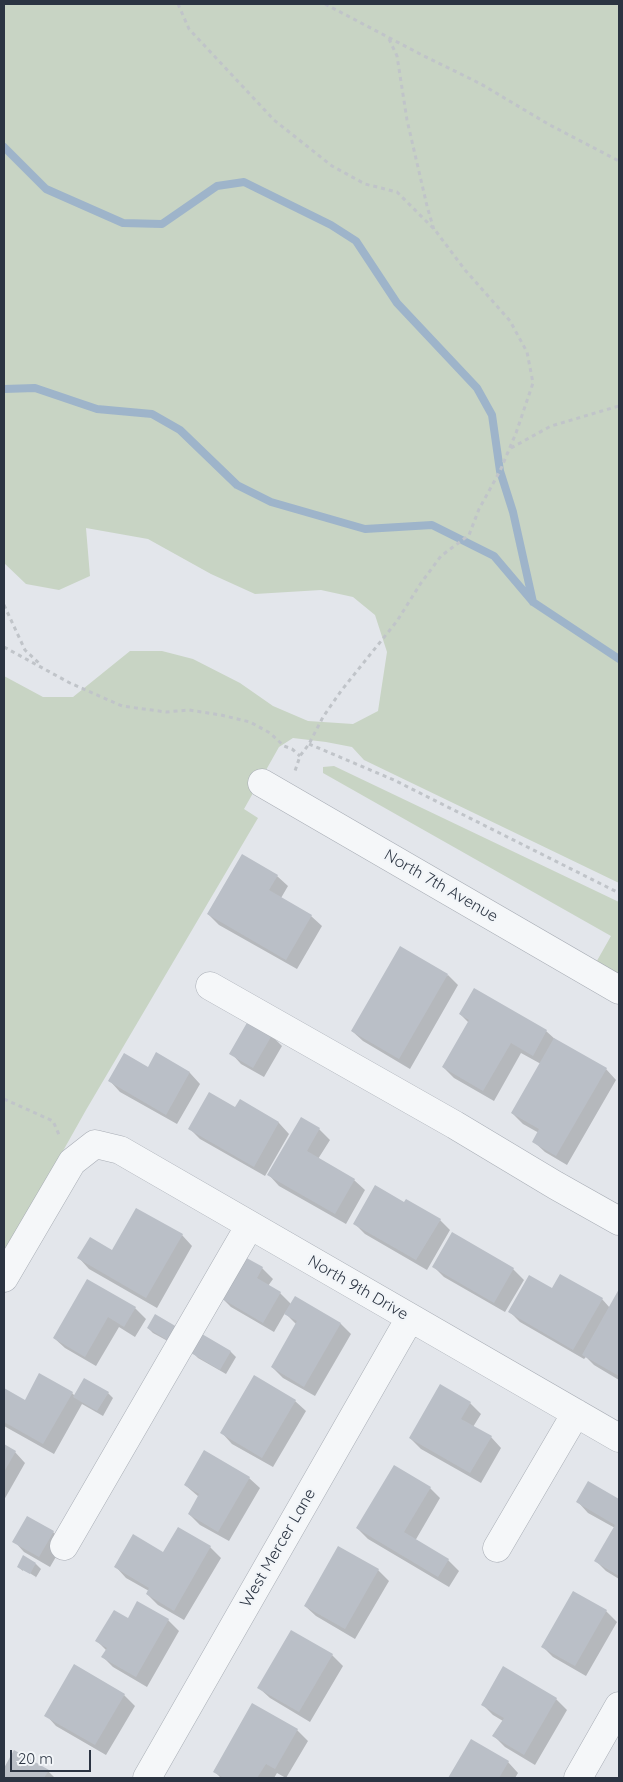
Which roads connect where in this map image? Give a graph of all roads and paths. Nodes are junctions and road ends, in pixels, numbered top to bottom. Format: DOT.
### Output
graph roads {
  1 [pos="178,4"];
  2 [pos="326,4"];
  3 [pos="389,38"];
  4 [pos="619,161"];
  5 [pos="435,230"];
  6 [pos="619,406"];
  7 [pos="510,448"];
  8 [pos="4,605"];
  9 [pos="4,647"];
  10 [pos="44,668"];
  11 [pos="309,744"];
  12 [pos="300,756"];
  13 [pos="273,790"];
  14 [pos="619,893"];
  15 [pos="210,986"];
  16 [pos="619,990"];
  17 [pos="4,1098"];
  18 [pos="72,1162"];
  19 [pos="619,1221"];
  20 [pos="250,1225"];
  21 [pos="4,1278"];
  22 [pos="410,1318"];
  23 [pos="576,1413"];
  24 [pos="619,1438"];
  25 [pos="64,1546"];
  26 [pos="497,1548"];
  27 [pos="619,1706"];
  28 [pos="147,1778"];
  29 [pos="578,1778"];
  1 -- 5 [label="path"];
  2 -- 3 [label="path"];
  3 -- 4 [label="path"];
  3 -- 5 [label="path"];
  5 -- 7 [label="path"];
  6 -- 7 [label="path"];
  7 -- 11 [label="path"];
  8 -- 10 [label="path"];
  9 -- 10 [label="path"];
  10 -- 12 [label="path"];
  11 -- 12 [label="path"];
  11 -- 14 [label="path"];
  12 -- 13 [label="path"];
  13 -- 16 [label="street, North 7th Avenue"];
  15 -- 19 [label="street"];
  17 -- 18 [label="path"];
  18 -- 20 [label="street, North 9th Drive"];
  18 -- 21 [label="street"];
  20 -- 22 [label="street, North 9th Drive"];
  20 -- 25 [label="street"];
  22 -- 23 [label="street, North 9th Drive"];
  22 -- 28 [label="street, West Mercer Lane"];
  23 -- 24 [label="street, North 9th Drive"];
  23 -- 26 [label="street"];
  27 -- 29 [label="street"];
}
